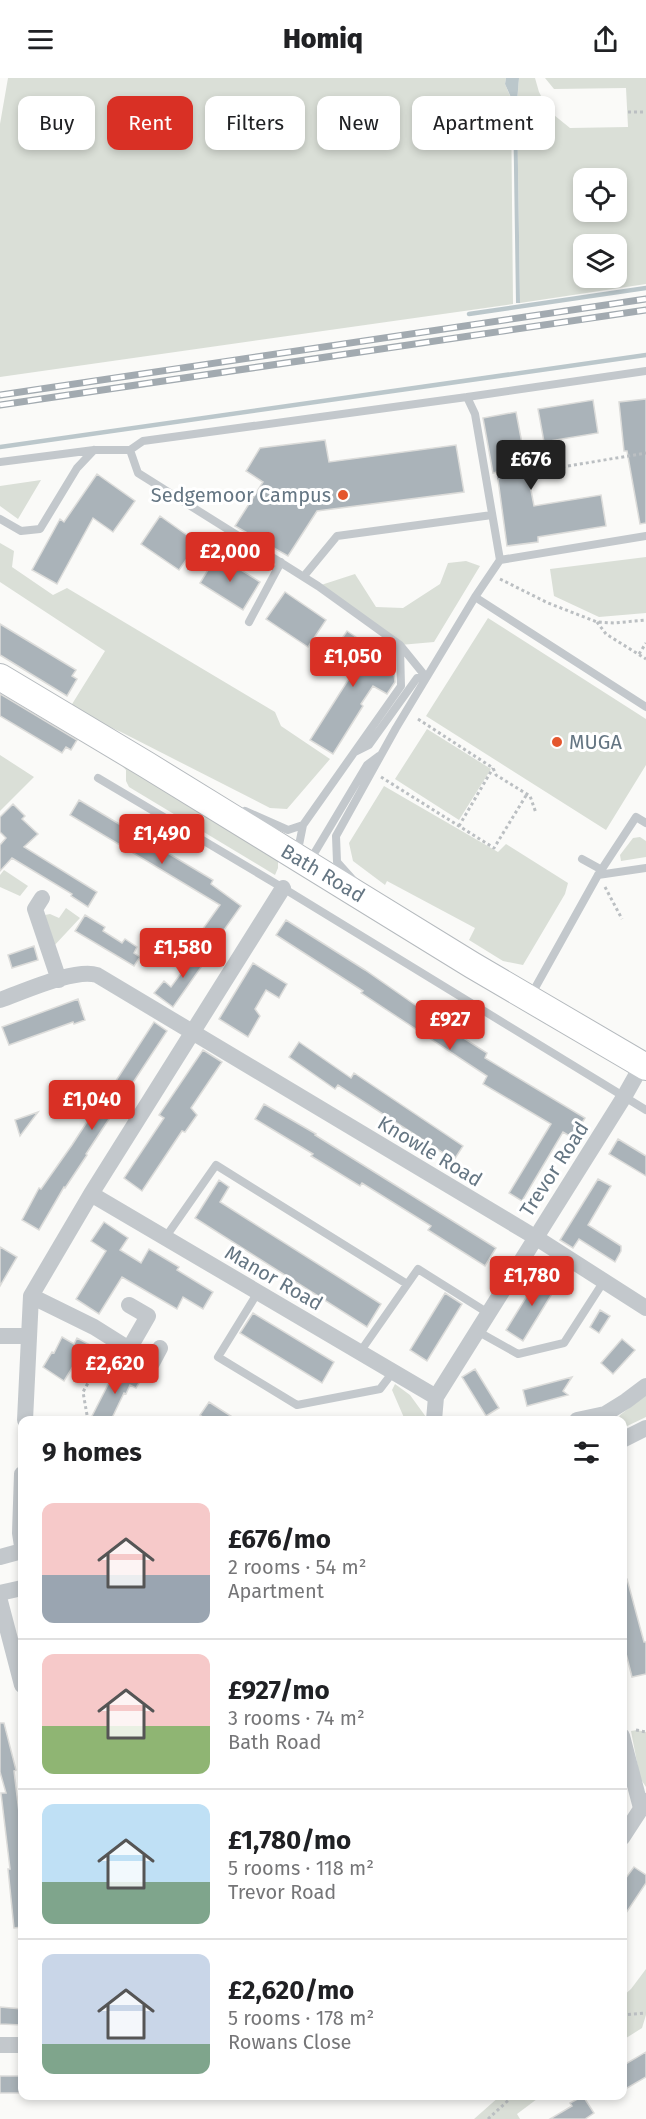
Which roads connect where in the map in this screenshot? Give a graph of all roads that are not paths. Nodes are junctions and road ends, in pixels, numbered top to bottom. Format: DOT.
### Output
graph roads {
  1 [pos="646,371"];
  2 [pos="467,397"];
  3 [pos="94,450"];
  4 [pos="130,450"];
  5 [pos="0,462"];
  6 [pos="492,515"];
  7 [pos="0,519"];
  8 [pos="646,536"];
  9 [pos="500,560"];
  10 [pos="281,562"];
  11 [pos="304,576"];
  12 [pos="475,597"];
  13 [pos="249,622"];
  14 [pos="400,645"];
  15 [pos="0,677"];
  16 [pos="426,677"];
  17 [pos="646,707"];
  18 [pos="354,753"];
  19 [pos="381,754"];
  20 [pos="98,778"];
  21 [pos="241,808"];
  22 [pos="646,823"];
  23 [pos="303,825"];
  24 [pos="582,859"];
  25 [pos="306,862"];
  26 [pos="646,868"];
  27 [pos="600,872"];
  28 [pos="283,888"];
  29 [pos="42,898"];
  30 [pos="376,905"];
  31 [pos="58,980"];
  32 [pos="529,998"];
  33 [pos="0,1000"];
  34 [pos="191,1031"];
  35 [pos="644,1066"];
  36 [pos="624,1097"];
  37 [pos="646,1110"];
  38 [pos="91,1194"];
  39 [pos="535,1237"];
  40 [pos="165,1238"];
  41 [pos="604,1281"];
  42 [pos="407,1284"];
  43 [pos="258,1292"];
  44 [pos="32,1296"];
  45 [pos="129,1305"];
  46 [pos="646,1308"];
  47 [pos="488,1313"];
  48 [pos="477,1331"];
  49 [pos="0,1336"];
  50 [pos="28,1336"];
  51 [pos="129,1349"];
  52 [pos="360,1352"];
  53 [pos="152,1362"];
  54 [pos="393,1372"];
  55 [pos="646,1386"];
  56 [pos="436,1397"];
  57 [pos="25,1416"];
  58 [pos="434,1416"];
  59 [pos="607,1416"];
  60 [pos="646,1428"];
  61 [pos="627,1438"];
  62 [pos="18,1552"];
  63 [pos="0,1557"];
  64 [pos="18,1589"];
  65 [pos="0,1593"];
  66 [pos="0,1600"];
  67 [pos="18,1670"];
  68 [pos="627,1752"];
  69 [pos="644,1805"];
  70 [pos="627,1831"];
  71 [pos="0,2045"];
  72 [pos="18,2045"];
  1 -- 2 [label="lane"];
  2 -- 4 [label="lane"];
  2 -- 6 [label="lane"];
  3 -- 4 [label="lane"];
  3 -- 5 [label="lane"];
  3 -- 7 [label="lane"];
  4 -- 10 [label="lane"];
  6 -- 9 [label="lane"];
  6 -- 11 [label="lane"];
  8 -- 9 [label="lane"];
  9 -- 12 [label="lane"];
  10 -- 11 [label="lane"];
  10 -- 13 [label="lane"];
  11 -- 14 [label="lane"];
  12 -- 16 [label="lane"];
  12 -- 17 [label="lane"];
  14 -- 16 [label="lane"];
  14 -- 18 [label="lane"];
  15 -- 25 [label="main road, Bath Road"];
  16 -- 18 [label="lane"];
  16 -- 19 [label="lane"];
  18 -- 23 [label="lane"];
  19 -- 25 [label="lane"];
  19 -- 30 [label="lane"];
  20 -- 28 [label="lane, Bath Road"];
  21 -- 23 [label="lane"];
  22 -- 27 [label="lane"];
  23 -- 25 [label="lane"];
  24 -- 27 [label="lane"];
  25 -- 30 [label="main road, Bath Road"];
  26 -- 27 [label="lane"];
  27 -- 32 [label="lane"];
  28 -- 34 [label="street"];
  28 -- 36 [label="lane, Bath Road"];
  29 -- 31 [label="street"];
  30 -- 32 [label="main road, Bath Road"];
  31 -- 33 [label="street, Knowle Road"];
  31 -- 34 [label="street, Knowle Road"];
  32 -- 35 [label="main road, Bath Road"];
  34 -- 38 [label="street"];
  34 -- 39 [label="street, Knowle Road"];
  35 -- 36 [label="street, Trevor Road"];
  36 -- 37 [label="lane, Bath Road"];
  36 -- 39 [label="street, Trevor Road"];
  38 -- 40 [label="street, Manor Road"];
  38 -- 44 [label="street"];
  39 -- 41 [label="street, Knowle Road"];
  39 -- 47 [label="street, Trevor Road"];
  40 -- 42 [label="lane"];
  40 -- 43 [label="street, Manor Road"];
  41 -- 46 [label="street, Knowle Road"];
  41 -- 48 [label="lane"];
  42 -- 47 [label="lane"];
  42 -- 52 [label="lane"];
  43 -- 52 [label="street, Manor Road"];
  43 -- 54 [label="lane"];
  44 -- 50 [label="street"];
  44 -- 51 [label="street"];
  45 -- 51 [label="street"];
  47 -- 48 [label="street, Trevor Road"];
  48 -- 56 [label="street, Trevor Road"];
  49 -- 50 [label="street"];
  50 -- 57 [label="street"];
  51 -- 53 [label="street"];
  52 -- 54 [label="street, Manor Road"];
  54 -- 56 [label="street, Manor Road"];
  55 -- 59 [label="street"];
  56 -- 58 [label="street, Trevor Road"];
  60 -- 61 [label="street"];
  62 -- 63 [label="street"];
  64 -- 65 [label="street"];
  66 -- 67 [label="street"];
  68 -- 69 [label="street"];
  69 -- 70 [label="street"];
  71 -- 72 [label="street"];
}
